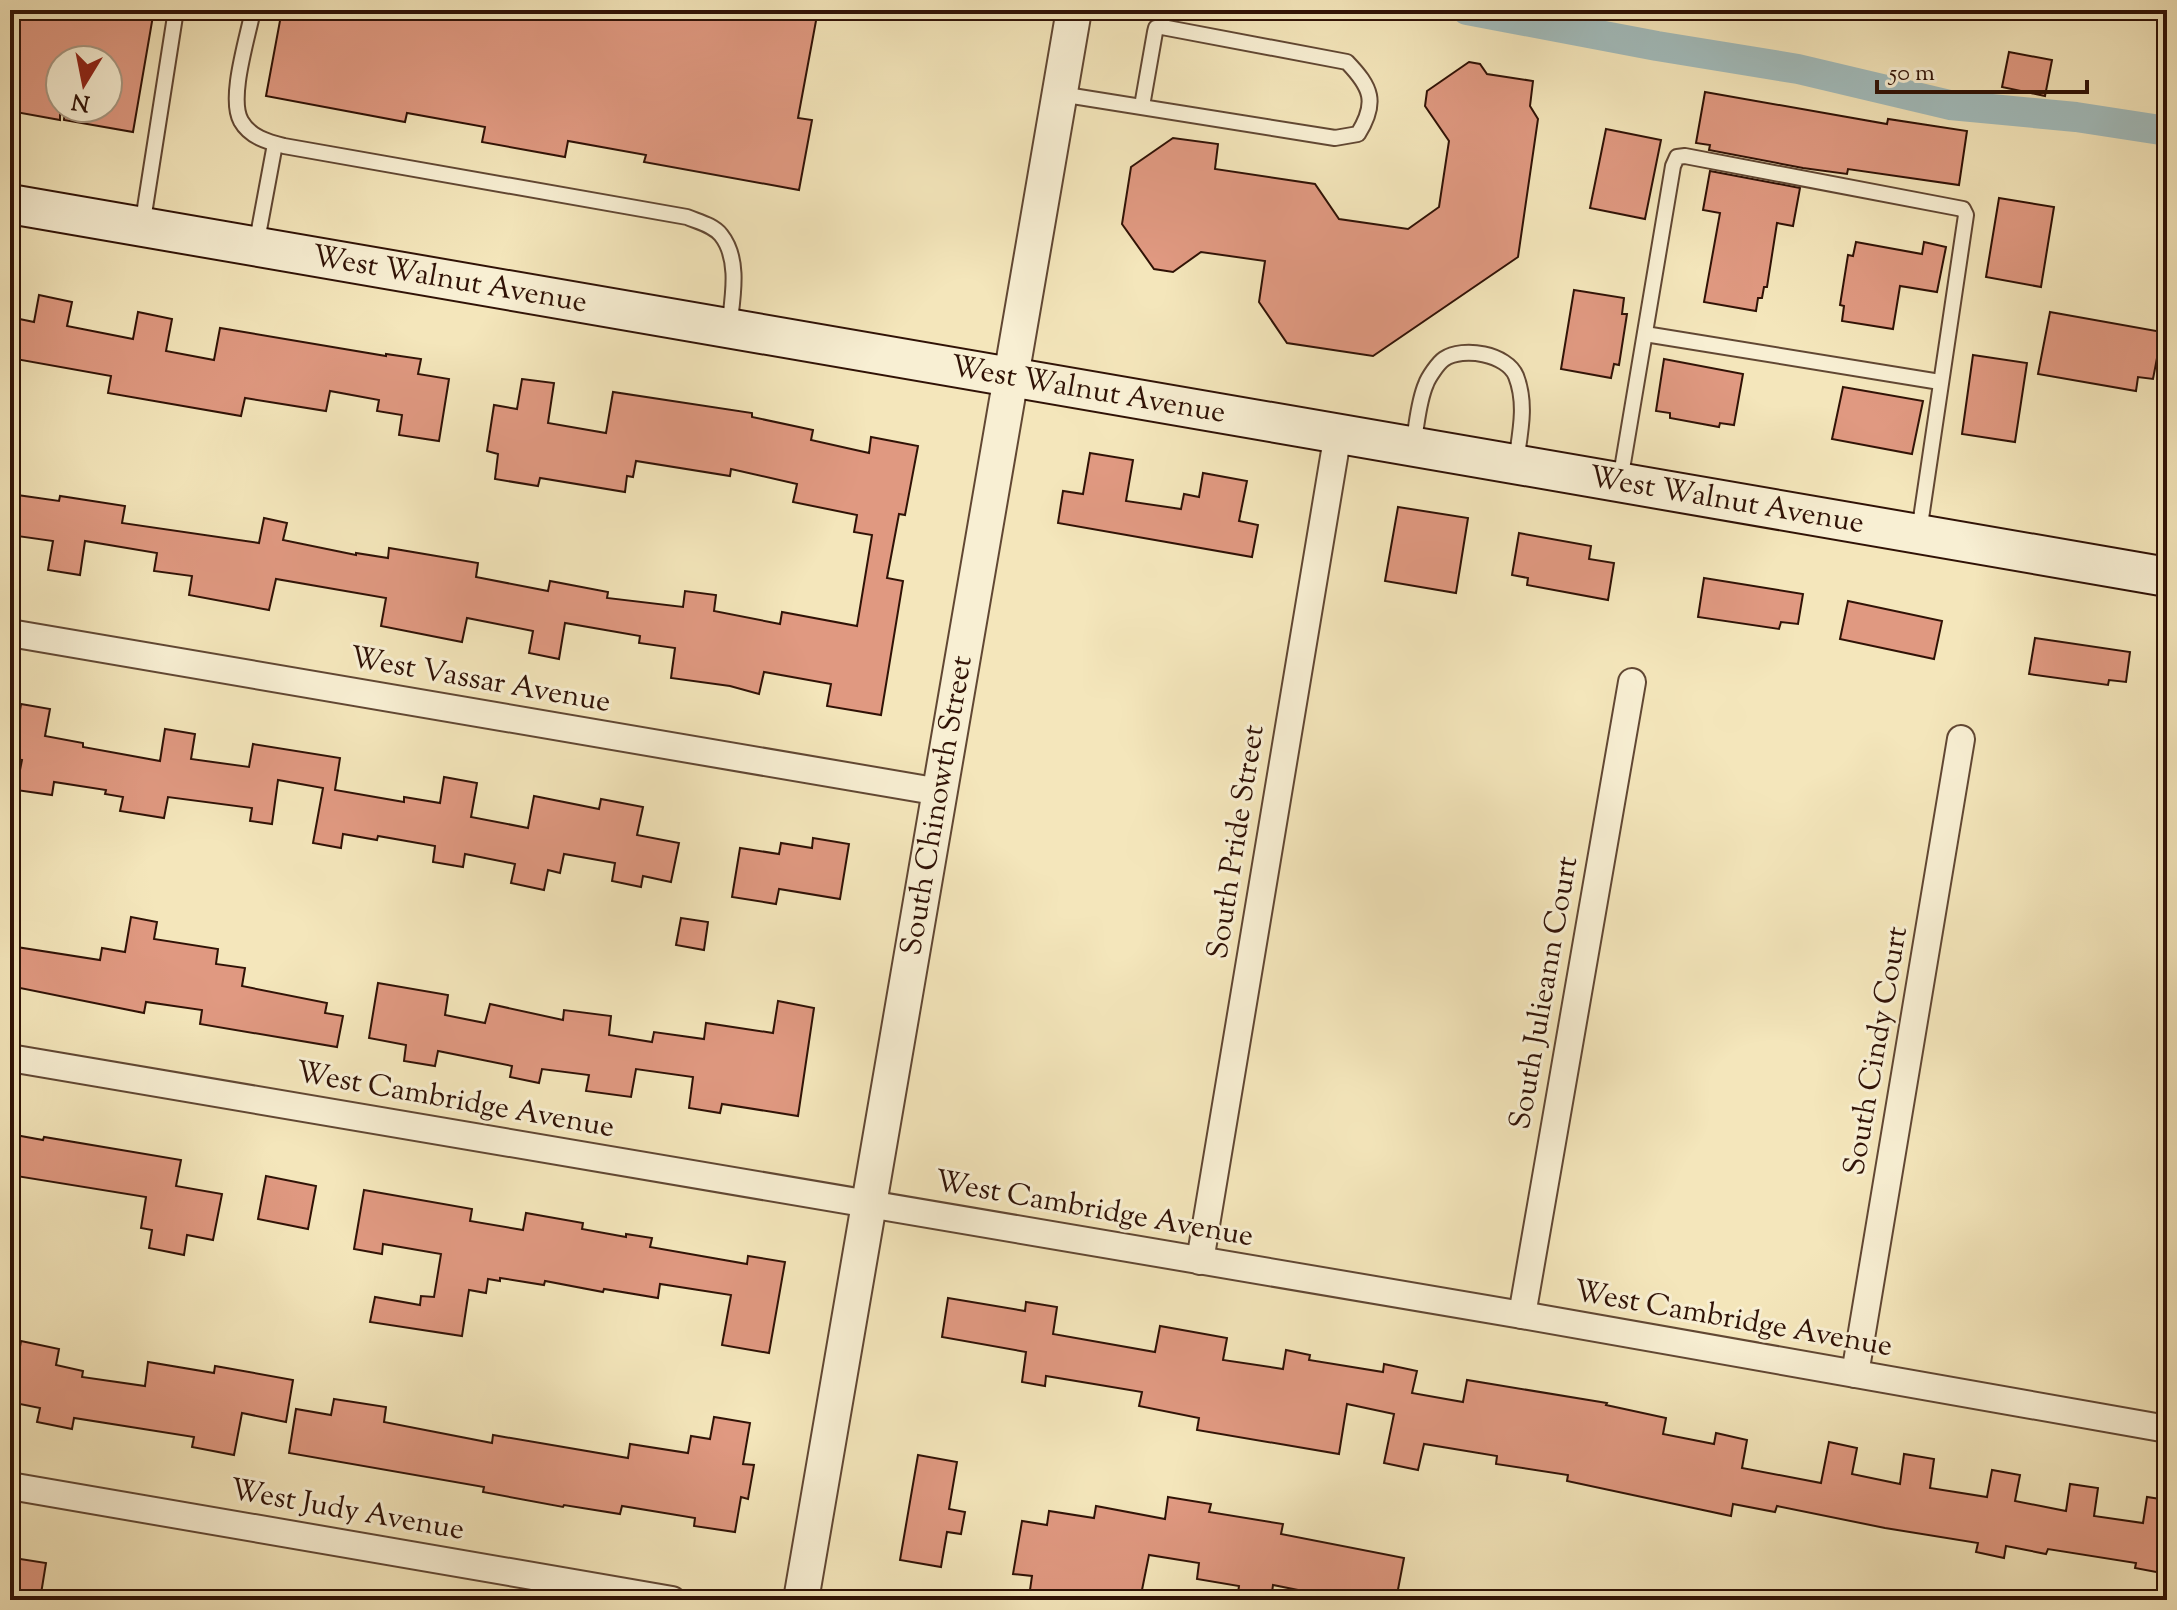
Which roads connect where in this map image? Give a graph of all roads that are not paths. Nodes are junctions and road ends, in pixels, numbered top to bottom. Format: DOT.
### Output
graph roads {
  1 [pos="176,10"];
  2 [pos="253,10"];
  3 [pos="1074,10"];
  4 [pos="1060,94"];
  5 [pos="1142,106"];
  6 [pos="275,144"];
  7 [pos="10,204"];
  8 [pos="142,227"];
  9 [pos="256,247"];
  10 [pos="729,329"];
  11 [pos="1645,334"];
  12 [pos="1012,377"];
  13 [pos="1940,382"];
  14 [pos="1338,433"];
  15 [pos="1413,446"];
  16 [pos="1516,462"];
  17 [pos="1620,481"];
  18 [pos="1919,532"];
  19 [pos="2167,577"];
  20 [pos="10,633"];
  21 [pos="1632,682"];
  22 [pos="1961,739"];
  23 [pos="940,792"];
  24 [pos="10,1058"];
  25 [pos="868,1204"];
  26 [pos="1200,1261"];
  27 [pos="1522,1315"];
  28 [pos="1855,1374"];
  29 [pos="2167,1429"];
  30 [pos="10,1486"];
  31 [pos="672,1600"];
  32 [pos="801,1600"];
  1 -- 8 [label="lane"];
  2 -- 6 [label="lane"];
  3 -- 4 [label="street, South Chinowth Street"];
  4 -- 5 [label="lane"];
  4 -- 12 [label="street, South Chinowth Street"];
  5 -- 5 [label="lane"];
  6 -- 9 [label="lane"];
  6 -- 10 [label="lane"];
  7 -- 8 [label="main road, West Walnut Avenue"];
  8 -- 9 [label="main road, West Walnut Avenue"];
  9 -- 10 [label="main road, West Walnut Avenue"];
  10 -- 12 [label="main road, West Walnut Avenue"];
  11 -- 13 [label="lane"];
  11 -- 13 [label="lane"];
  11 -- 17 [label="lane"];
  12 -- 14 [label="main road, West Walnut Avenue"];
  12 -- 23 [label="street, South Chinowth Street"];
  13 -- 18 [label="lane"];
  14 -- 15 [label="main road, West Walnut Avenue"];
  14 -- 26 [label="street, South Pride Street"];
  15 -- 16 [label="main road, West Walnut Avenue"];
  15 -- 16 [label="lane"];
  16 -- 17 [label="main road, West Walnut Avenue"];
  17 -- 18 [label="main road, West Walnut Avenue"];
  18 -- 19 [label="main road, West Walnut Avenue"];
  20 -- 23 [label="street, West Vassar Avenue"];
  21 -- 27 [label="street, South Julieann Court"];
  22 -- 28 [label="street, South Cindy Court"];
  23 -- 25 [label="street, South Chinowth Street"];
  24 -- 25 [label="street, West Cambridge Avenue"];
  25 -- 26 [label="street, West Cambridge Avenue"];
  25 -- 32 [label="street, South Chinowth Street"];
  26 -- 27 [label="street, West Cambridge Avenue"];
  27 -- 28 [label="street, West Cambridge Avenue"];
  28 -- 29 [label="street, West Cambridge Avenue"];
  30 -- 31 [label="street, West Judy Avenue"];
}
